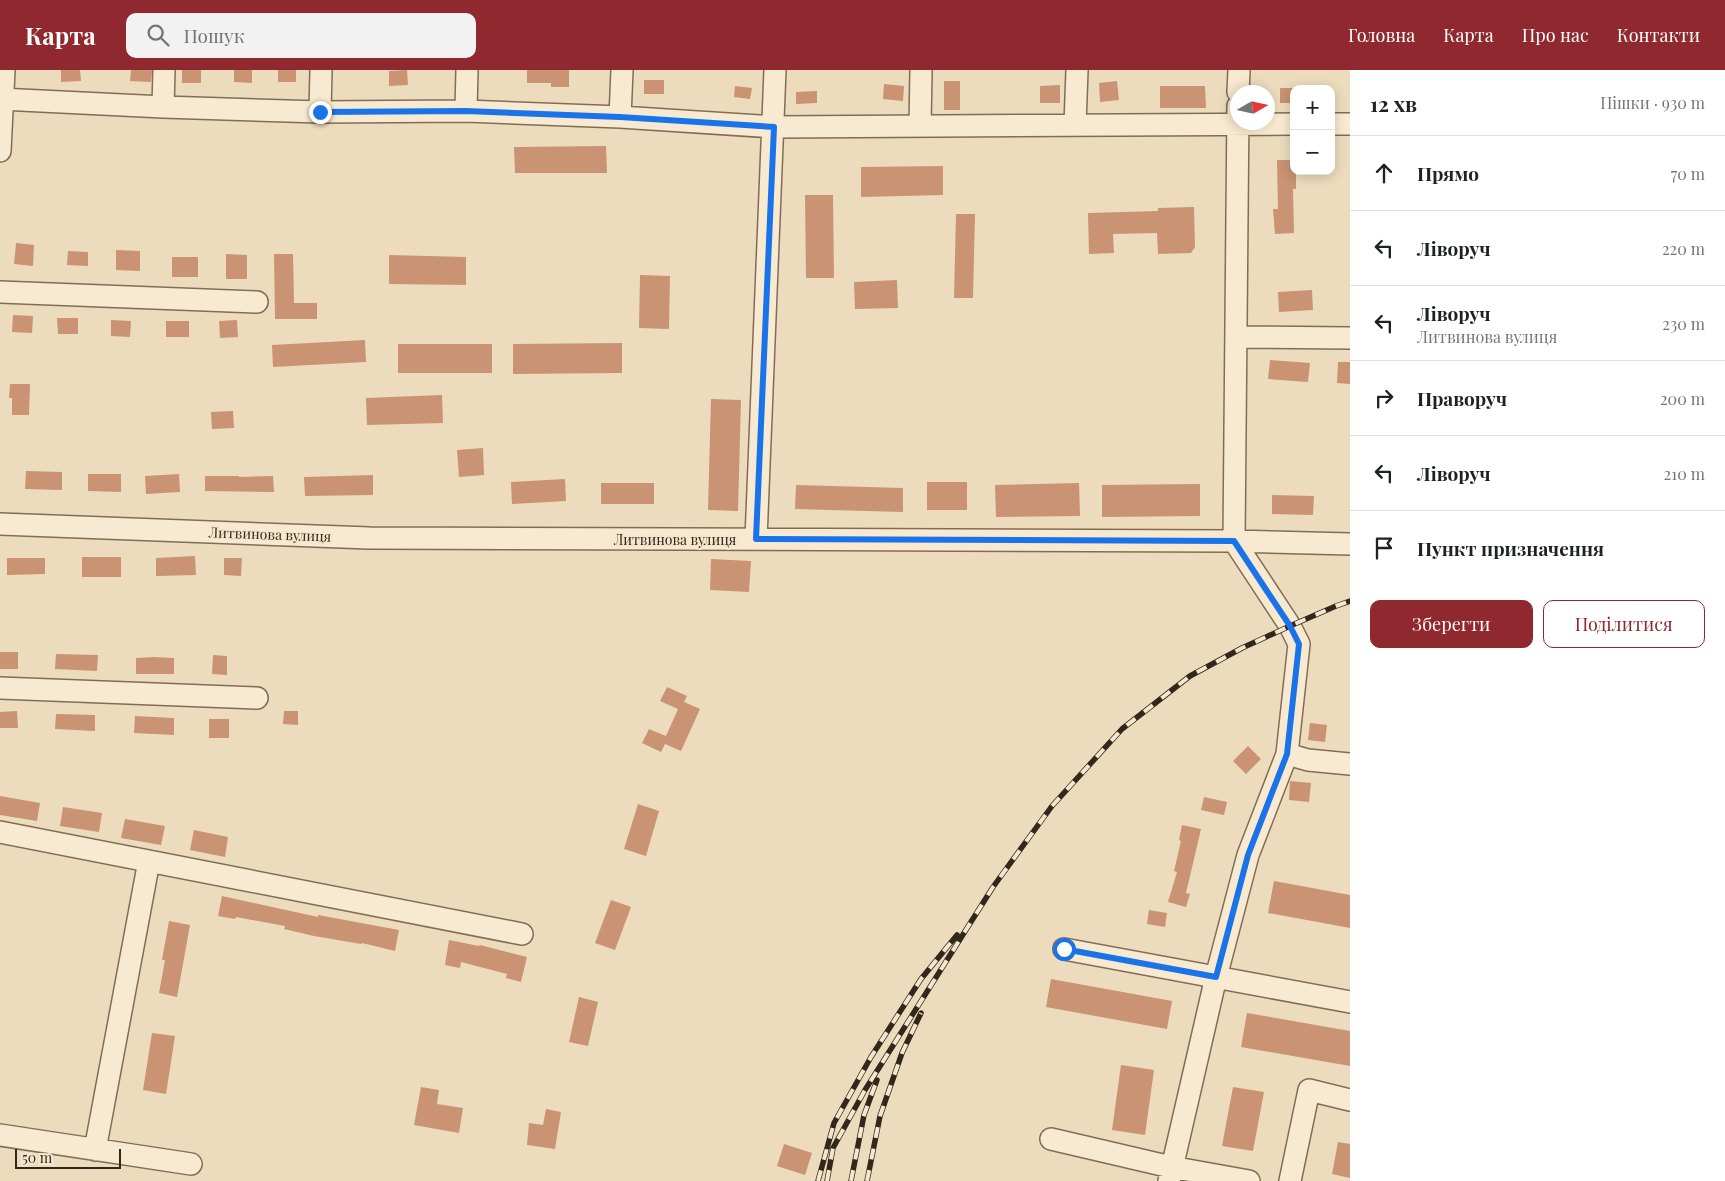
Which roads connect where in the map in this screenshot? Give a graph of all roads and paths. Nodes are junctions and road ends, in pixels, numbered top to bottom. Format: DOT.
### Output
graph roads {
  1 [pos="4,70"];
  2 [pos="164,70"];
  3 [pos="321,70"];
  4 [pos="468,70"];
  5 [pos="622,70"];
  6 [pos="775,70"];
  7 [pos="920,70"];
  8 [pos="1076,70"];
  9 [pos="1239,70"];
  10 [pos="1238,85"];
  11 [pos="2,99"];
  12 [pos="163,107"];
  13 [pos="466,111"];
  14 [pos="320,112"];
  15 [pos="1230,115"];
  16 [pos="620,117"];
  17 [pos="1275,121"];
  18 [pos="1290,123"];
  19 [pos="1335,124"];
  20 [pos="1350,124"];
  21 [pos="1075,125"];
  22 [pos="920,126"];
  23 [pos="774,127"];
  24 [pos="1237,130"];
  25 [pos="0,151"];
  26 [pos="0,292"];
  27 [pos="257,302"];
  28 [pos="1236,337"];
  29 [pos="1350,338"];
  30 [pos="0,524"];
  31 [pos="756,539"];
  32 [pos="1234,541"];
  33 [pos="1350,544"];
  34 [pos="0,688"];
  35 [pos="257,698"];
  36 [pos="1287,754"];
  37 [pos="1350,764"];
  38 [pos="0,832"];
  39 [pos="149,861"];
  40 [pos="522,934"];
  41 [pos="1064,949"];
  42 [pos="1216,977"];
  43 [pos="1350,1002"];
  44 [pos="1350,1100"];
  45 [pos="0,1135"];
  46 [pos="1051,1139"];
  47 [pos="95,1150"];
  48 [pos="191,1164"];
  49 [pos="1170,1174"];
  50 [pos="1249,1181"];
  51 [pos="1290,1181"];
  1 -- 11 [label="street"];
  2 -- 12 [label="street"];
  3 -- 14 [label="street"];
  4 -- 13 [label="street"];
  5 -- 16 [label="street"];
  6 -- 23 [label="street"];
  7 -- 22 [label="street"];
  8 -- 21 [label="street"];
  9 -- 10 [label="street"];
  11 -- 12 [label="street"];
  11 -- 25 [label="street"];
  12 -- 14 [label="street"];
  13 -- 14 [label="street"];
  13 -- 16 [label="street"];
  15 -- 21 [label="street"];
  16 -- 23 [label="street"];
  17 -- 18 [label="street"];
  19 -- 20 [label="street"];
  21 -- 22 [label="street"];
  22 -- 23 [label="street"];
  23 -- 31 [label="street"];
  24 -- 28 [label="street"];
  26 -- 27 [label="street"];
  28 -- 29 [label="street"];
  28 -- 32 [label="street"];
  30 -- 31 [label="street, Литвинова вулиця"];
  31 -- 32 [label="street, Литвинова вулиця"];
  32 -- 33 [label="street, Литвинова вулиця"];
  32 -- 36 [label="street"];
  34 -- 35 [label="street"];
  36 -- 37 [label="street"];
  36 -- 42 [label="street"];
  38 -- 39 [label="street"];
  39 -- 40 [label="street"];
  39 -- 47 [label="street"];
  41 -- 42 [label="street"];
  42 -- 43 [label="street"];
  42 -- 49 [label="street"];
  44 -- 51 [label="street"];
  45 -- 47 [label="street"];
  46 -- 49 [label="street"];
  47 -- 48 [label="street"];
  49 -- 50 [label="street"];
}
